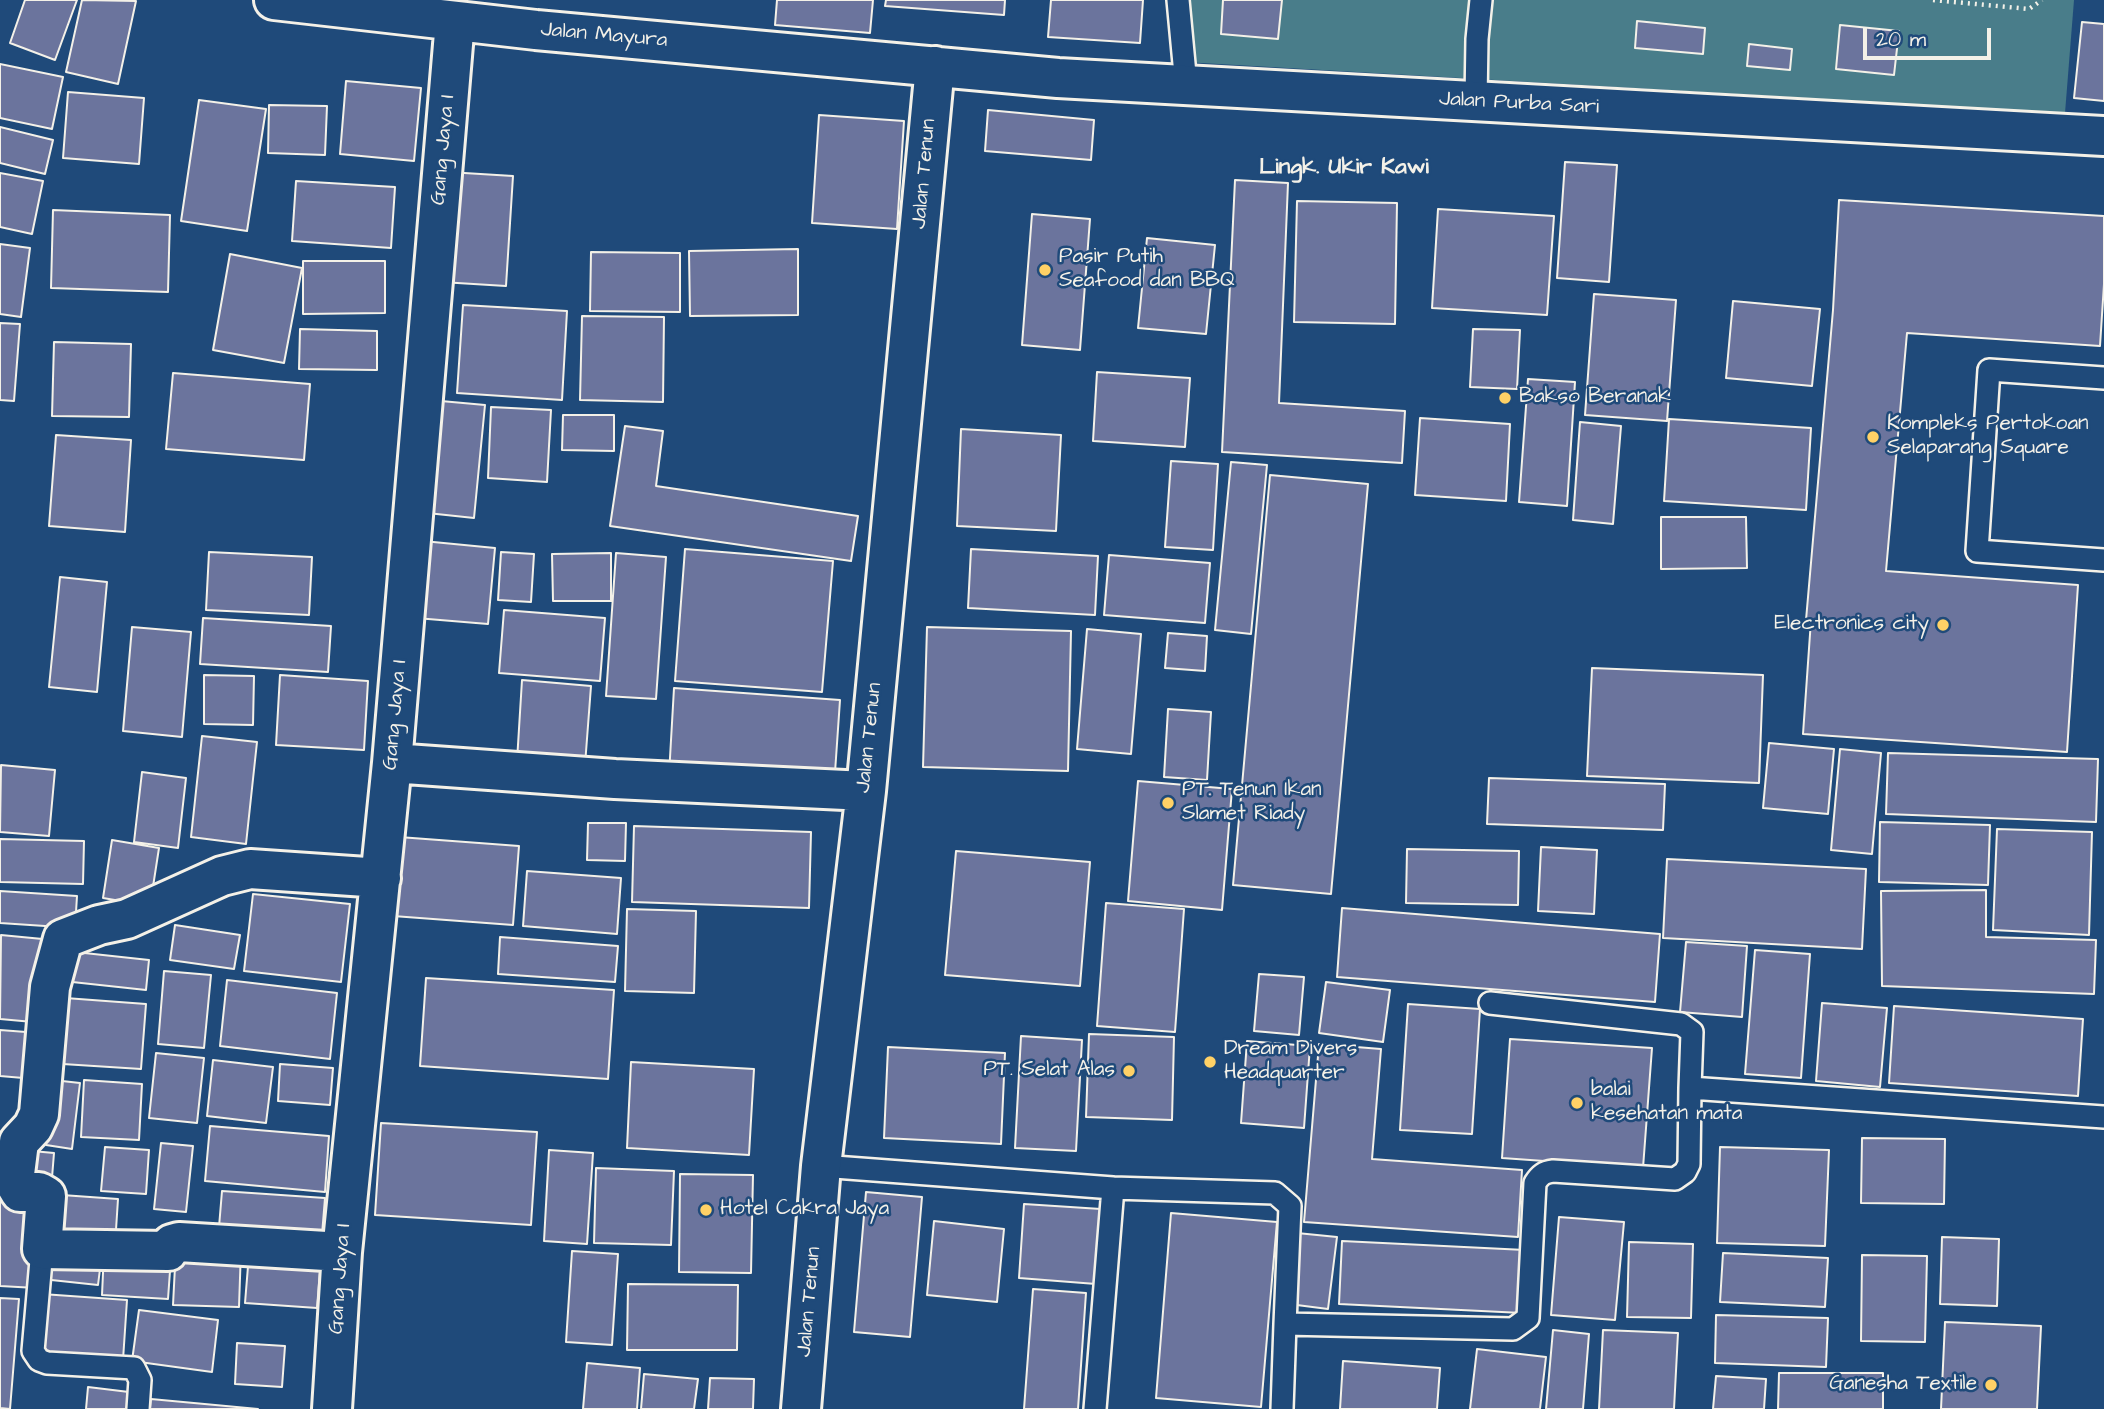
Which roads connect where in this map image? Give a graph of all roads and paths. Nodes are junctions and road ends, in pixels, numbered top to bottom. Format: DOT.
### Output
graph roads {
  1 [pos="274,0"];
  2 [pos="1178,0"];
  3 [pos="1481,0"];
  4 [pos="1933,0"];
  5 [pos="2042,0"];
  6 [pos="536,15"];
  7 [pos="455,21"];
  8 [pos="935,66"];
  9 [pos="1186,85"];
  10 [pos="1476,102"];
  11 [pos="2104,136"];
  12 [pos="2104,378"];
  13 [pos="2104,560"];
  14 [pos="392,763"];
  15 [pos="866,791"];
  16 [pos="381,878"];
  17 [pos="1490,1003"];
  18 [pos="1690,1088"];
  19 [pos="2104,1117"];
  20 [pos="821,1166"];
  21 [pos="1113,1188"];
  22 [pos="42,1249"];
  23 [pos="342,1252"];
  24 [pos="1285,1324"];
  25 [pos="138,1409"];
  26 [pos="332,1409"];
  27 [pos="801,1409"];
  28 [pos="1095,1409"];
  29 [pos="1282,1409"];
  1 -- 7 [label="street, Jalan Mayura"];
  2 -- 9 [label="lane"];
  3 -- 10 [label="lane"];
  4 -- 5 [label="path"];
  6 -- 7 [label="street, Jalan Mayura"];
  6 -- 8 [label="street, Jalan Mayura"];
  7 -- 14 [label="street, Gang Jaya I"];
  8 -- 9 [label="street, Jalan Purba Sari"];
  8 -- 15 [label="street, Jalan Tenun"];
  9 -- 10 [label="street, Jalan Purba Sari"];
  10 -- 11 [label="street, Jalan Purba Sari"];
  12 -- 13 [label="lane"];
  14 -- 15 [label="street"];
  14 -- 16 [label="street, Gang Jaya I"];
  15 -- 20 [label="street, Jalan Tenun"];
  16 -- 22 [label="street"];
  16 -- 23 [label="street, Gang Jaya I"];
  17 -- 18 [label="lane"];
  18 -- 19 [label="lane"];
  18 -- 24 [label="lane"];
  20 -- 21 [label="lane"];
  20 -- 27 [label="street, Jalan Tenun"];
  21 -- 24 [label="lane"];
  21 -- 28 [label="lane"];
  22 -- 23 [label="street"];
  22 -- 25 [label="lane"];
  23 -- 26 [label="street, Gang Jaya I"];
  24 -- 29 [label="lane"];
}
